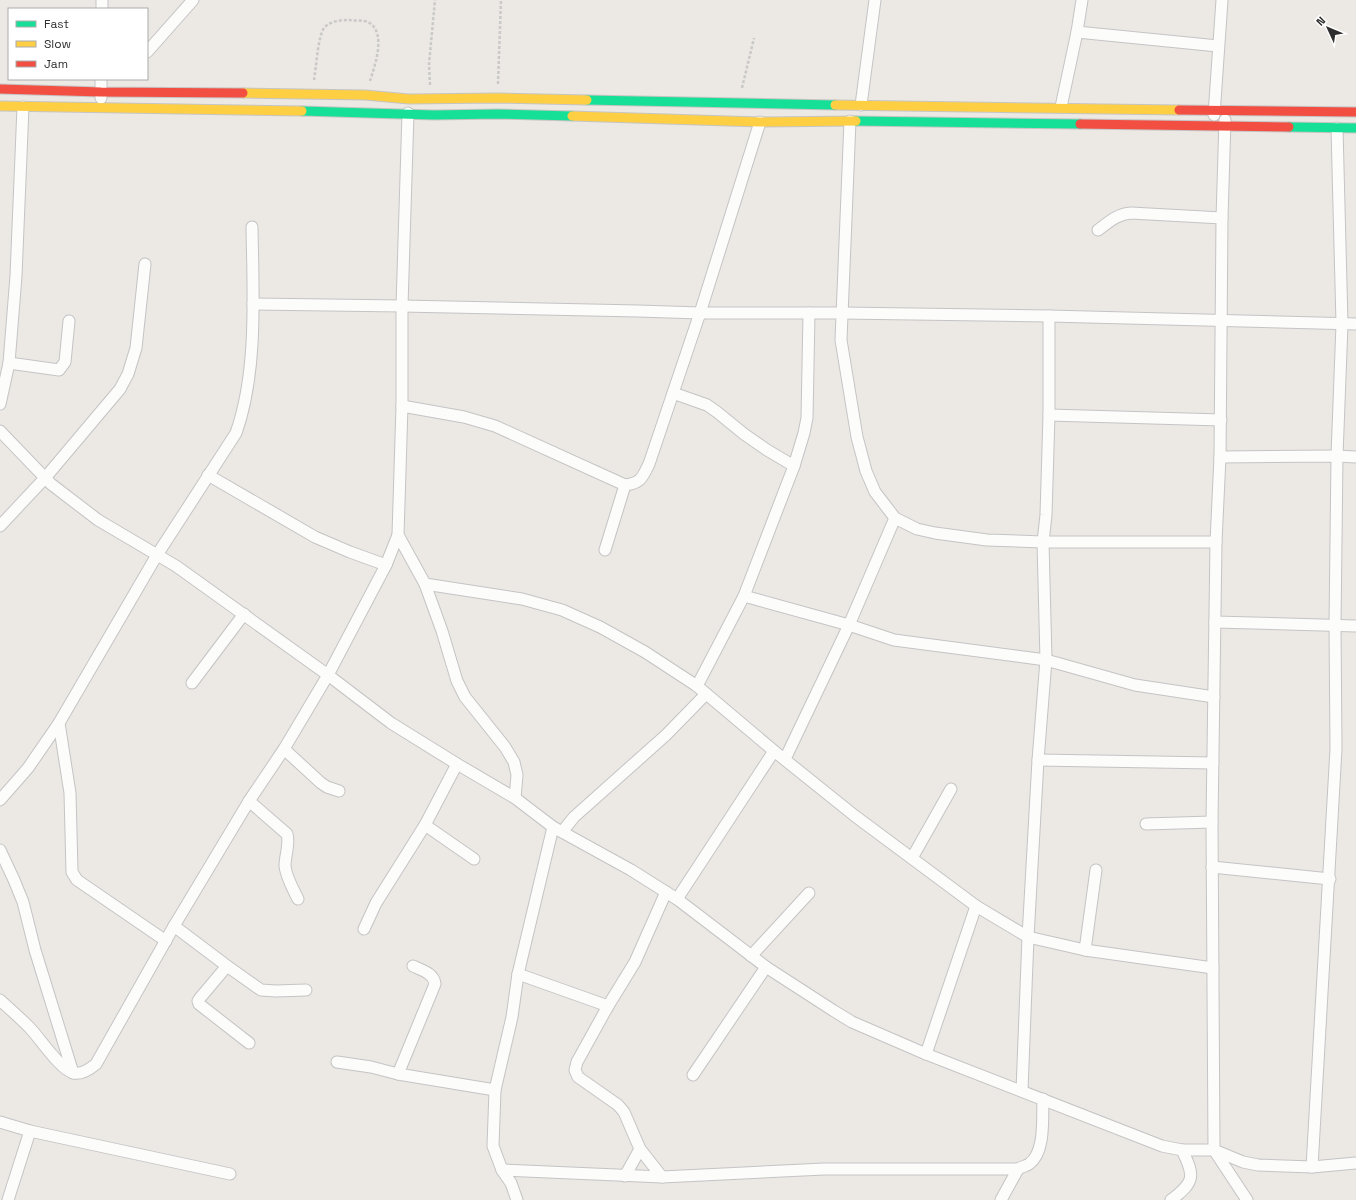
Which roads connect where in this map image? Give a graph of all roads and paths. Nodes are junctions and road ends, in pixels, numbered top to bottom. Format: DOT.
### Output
graph roads {
  1 [pos="193,0"];
  2 [pos="435,0"];
  3 [pos="501,0"];
  4 [pos="875,0"];
  5 [pos="1082,0"];
  6 [pos="1222,0"];
  7 [pos="1077,32"];
  8 [pos="754,38"];
  9 [pos="1218,46"];
  10 [pos="148,51"];
  11 [pos="101,80"];
  12 [pos="0,89"];
  13 [pos="101,92"];
  14 [pos="312,93"];
  15 [pos="365,95"];
  16 [pos="434,98"];
  17 [pos="497,98"];
  18 [pos="738,103"];
  19 [pos="861,105"];
  20 [pos="0,106"];
  21 [pos="23,107"];
  22 [pos="1061,107"];
  23 [pos="102,108"];
  24 [pos="1220,110"];
  25 [pos="1356,112"];
  26 [pos="408,113"];
  27 [pos="850,121"];
  28 [pos="760,122"];
  29 [pos="1214,126"];
  30 [pos="1225,126"];
  31 [pos="1337,128"];
  32 [pos="1356,128"];
  33 [pos="1222,218"];
  34 [pos="252,227"];
  35 [pos="1098,230"];
  36 [pos="145,264"];
  37 [pos="253,304"];
  38 [pos="402,306"];
  39 [pos="809,313"];
  40 [pos="842,313"];
  41 [pos="700,314"];
  42 [pos="1049,316"];
  43 [pos="1221,320"];
  44 [pos="69,321"];
  45 [pos="1342,324"];
  46 [pos="1356,324"];
  47 [pos="9,363"];
  48 [pos="673,393"];
  49 [pos="0,404"];
  50 [pos="402,406"];
  51 [pos="1049,415"];
  52 [pos="1220,420"];
  53 [pos="0,431"];
  54 [pos="1337,456"];
  55 [pos="1220,457"];
  56 [pos="1356,457"];
  57 [pos="794,466"];
  58 [pos="208,475"];
  59 [pos="45,478"];
  60 [pos="625,486"];
  61 [pos="895,518"];
  62 [pos="0,526"];
  63 [pos="398,535"];
  64 [pos="1043,542"];
  65 [pos="1216,542"];
  66 [pos="605,550"];
  67 [pos="157,555"];
  68 [pos="386,565"];
  69 [pos="425,584"];
  70 [pos="744,596"];
  71 [pos="244,614"];
  72 [pos="1215,622"];
  73 [pos="849,625"];
  74 [pos="1335,625"];
  75 [pos="1356,626"];
  76 [pos="1046,660"];
  77 [pos="328,675"];
  78 [pos="192,683"];
  79 [pos="697,686"];
  80 [pos="706,694"];
  81 [pos="1214,697"];
  82 [pos="60,723"];
  83 [pos="284,748"];
  84 [pos="774,751"];
  85 [pos="784,759"];
  86 [pos="1038,760"];
  87 [pos="457,764"];
  88 [pos="1213,764"];
  89 [pos="951,789"];
  90 [pos="339,792"];
  91 [pos="515,798"];
  92 [pos="0,800"];
  93 [pos="249,801"];
  94 [pos="1212,822"];
  95 [pos="1146,824"];
  96 [pos="425,825"];
  97 [pos="558,830"];
  98 [pos="0,850"];
  99 [pos="912,858"];
  100 [pos="474,859"];
  101 [pos="1212,867"];
  102 [pos="1096,870"];
  103 [pos="1330,879"];
  104 [pos="666,892"];
  105 [pos="809,893"];
  106 [pos="298,899"];
  107 [pos="677,899"];
  108 [pos="976,906"];
  109 [pos="174,926"];
  110 [pos="364,929"];
  111 [pos="1028,937"];
  112 [pos="166,941"];
  113 [pos="1085,950"];
  114 [pos="750,956"];
  115 [pos="227,966"];
  116 [pos="413,966"];
  117 [pos="766,967"];
  118 [pos="1212,968"];
  119 [pos="518,974"];
  120 [pos="306,990"];
  121 [pos="0,1000"];
  122 [pos="608,1006"];
  123 [pos="249,1043"];
  124 [pos="926,1054"];
  125 [pos="337,1062"];
  126 [pos="73,1073"];
  127 [pos="398,1074"];
  128 [pos="693,1075"];
  129 [pos="496,1090"];
  130 [pos="1022,1090"];
  131 [pos="1043,1098"];
  132 [pos="0,1122"];
  133 [pos="30,1131"];
  134 [pos="640,1149"];
  135 [pos="1182,1150"];
  136 [pos="1214,1150"];
  137 [pos="1356,1163"];
  138 [pos="1312,1167"];
  139 [pos="1018,1169"];
  140 [pos="502,1170"];
  141 [pos="230,1174"];
  142 [pos="625,1176"];
  143 [pos="662,1177"];
  144 [pos="8,1200"];
  145 [pos="517,1200"];
  146 [pos="1001,1200"];
  147 [pos="1171,1200"];
  148 [pos="1246,1200"];
  1 -- 10 [label="street"];
  2 -- 16 [label="path"];
  3 -- 17 [label="path"];
  4 -- 19 [label="street"];
  5 -- 7 [label="street"];
  6 -- 9 [label="street"];
  7 -- 9 [label="street"];
  7 -- 22 [label="street"];
  8 -- 18 [label="path"];
  9 -- 24 [label="street"];
  11 -- 13 [label="street"];
  12 -- 13 [label="main road"];
  13 -- 14 [label="main road"];
  13 -- 23 [label="street"];
  14 -- 15 [label="main road"];
  14 -- 15 [label="path"];
  15 -- 16 [label="main road"];
  16 -- 17 [label="main road"];
  17 -- 18 [label="main road"];
  18 -- 19 [label="main road"];
  19 -- 22 [label="main road"];
  20 -- 21 [label="main road"];
  21 -- 23 [label="main road"];
  21 -- 47 [label="street"];
  22 -- 24 [label="main road"];
  23 -- 26 [label="main road"];
  24 -- 25 [label="main road"];
  24 -- 29 [label="street"];
  24 -- 30 [label="street"];
  26 -- 28 [label="main road"];
  26 -- 38 [label="street"];
  27 -- 28 [label="main road"];
  27 -- 29 [label="main road"];
  27 -- 40 [label="street"];
  28 -- 41 [label="street"];
  29 -- 30 [label="main road"];
  30 -- 31 [label="main road"];
  30 -- 33 [label="street"];
  31 -- 32 [label="main road"];
  31 -- 45 [label="street"];
  33 -- 35 [label="street"];
  33 -- 43 [label="street"];
  34 -- 37 [label="street"];
  36 -- 59 [label="street"];
  37 -- 38 [label="street"];
  37 -- 58 [label="street"];
  38 -- 41 [label="street"];
  38 -- 50 [label="street"];
  39 -- 40 [label="street"];
  39 -- 41 [label="street"];
  39 -- 57 [label="street"];
  40 -- 42 [label="street"];
  40 -- 61 [label="street"];
  41 -- 48 [label="street"];
  42 -- 43 [label="street"];
  42 -- 51 [label="street"];
  43 -- 45 [label="street"];
  43 -- 52 [label="street"];
  44 -- 47 [label="street"];
  45 -- 46 [label="street"];
  45 -- 54 [label="street"];
  47 -- 49 [label="street"];
  48 -- 57 [label="street"];
  48 -- 60 [label="street"];
  50 -- 60 [label="street"];
  50 -- 63 [label="street"];
  51 -- 52 [label="street"];
  51 -- 64 [label="street"];
  52 -- 55 [label="street"];
  53 -- 59 [label="street"];
  54 -- 55 [label="street"];
  54 -- 56 [label="street"];
  54 -- 74 [label="street"];
  55 -- 65 [label="street"];
  57 -- 70 [label="street"];
  58 -- 67 [label="street"];
  58 -- 68 [label="street"];
  59 -- 62 [label="street"];
  59 -- 67 [label="street"];
  60 -- 66 [label="street"];
  61 -- 64 [label="street"];
  61 -- 73 [label="street"];
  63 -- 68 [label="street"];
  63 -- 69 [label="street"];
  64 -- 65 [label="street"];
  64 -- 76 [label="street"];
  65 -- 72 [label="street"];
  67 -- 71 [label="street"];
  67 -- 82 [label="street"];
  68 -- 77 [label="street"];
  69 -- 79 [label="street"];
  69 -- 91 [label="street"];
  70 -- 73 [label="street"];
  70 -- 79 [label="street"];
  71 -- 77 [label="street"];
  71 -- 78 [label="street"];
  72 -- 74 [label="street"];
  72 -- 81 [label="street"];
  73 -- 76 [label="street"];
  73 -- 85 [label="street"];
  74 -- 75 [label="street"];
  74 -- 103 [label="street"];
  76 -- 81 [label="street"];
  76 -- 86 [label="street"];
  77 -- 83 [label="street"];
  77 -- 87 [label="street"];
  79 -- 80 [label="street"];
  80 -- 84 [label="street"];
  80 -- 97 [label="street"];
  81 -- 88 [label="street"];
  82 -- 92 [label="street"];
  82 -- 112 [label="street"];
  83 -- 90 [label="street"];
  83 -- 93 [label="street"];
  84 -- 85 [label="street"];
  84 -- 107 [label="street"];
  85 -- 99 [label="street"];
  86 -- 88 [label="street"];
  86 -- 111 [label="street"];
  87 -- 91 [label="street"];
  87 -- 96 [label="street"];
  88 -- 94 [label="street"];
  89 -- 99 [label="street"];
  91 -- 97 [label="street"];
  93 -- 106 [label="street"];
  93 -- 109 [label="street"];
  94 -- 95 [label="street"];
  94 -- 101 [label="street"];
  96 -- 100 [label="street"];
  96 -- 110 [label="street"];
  97 -- 104 [label="street"];
  97 -- 119 [label="street"];
  98 -- 126 [label="street"];
  99 -- 108 [label="street"];
  101 -- 103 [label="street"];
  101 -- 118 [label="street"];
  102 -- 113 [label="street"];
  103 -- 138 [label="street"];
  104 -- 107 [label="street"];
  104 -- 122 [label="street"];
  105 -- 114 [label="street"];
  107 -- 114 [label="street"];
  108 -- 111 [label="street"];
  108 -- 124 [label="street"];
  109 -- 112 [label="street"];
  109 -- 115 [label="street"];
  111 -- 113 [label="street"];
  111 -- 130 [label="street"];
  112 -- 126 [label="street"];
  113 -- 118 [label="street"];
  114 -- 117 [label="street"];
  115 -- 120 [label="street"];
  115 -- 123 [label="street"];
  116 -- 127 [label="street"];
  117 -- 124 [label="street"];
  117 -- 128 [label="street"];
  118 -- 136 [label="street"];
  119 -- 122 [label="street"];
  119 -- 129 [label="street"];
  121 -- 126 [label="street"];
  122 -- 134 [label="street"];
  124 -- 130 [label="street"];
  125 -- 127 [label="street"];
  127 -- 129 [label="street"];
  129 -- 140 [label="street"];
  130 -- 131 [label="street"];
  131 -- 135 [label="street"];
  131 -- 139 [label="street"];
  132 -- 133 [label="street"];
  133 -- 141 [label="street"];
  133 -- 144 [label="street"];
  134 -- 142 [label="street"];
  134 -- 143 [label="street"];
  135 -- 136 [label="street"];
  135 -- 147 [label="street"];
  136 -- 138 [label="street"];
  136 -- 148 [label="street"];
  137 -- 138 [label="street"];
  139 -- 143 [label="street"];
  139 -- 146 [label="street"];
  140 -- 142 [label="street"];
  140 -- 145 [label="street"];
  142 -- 143 [label="street"];
}
